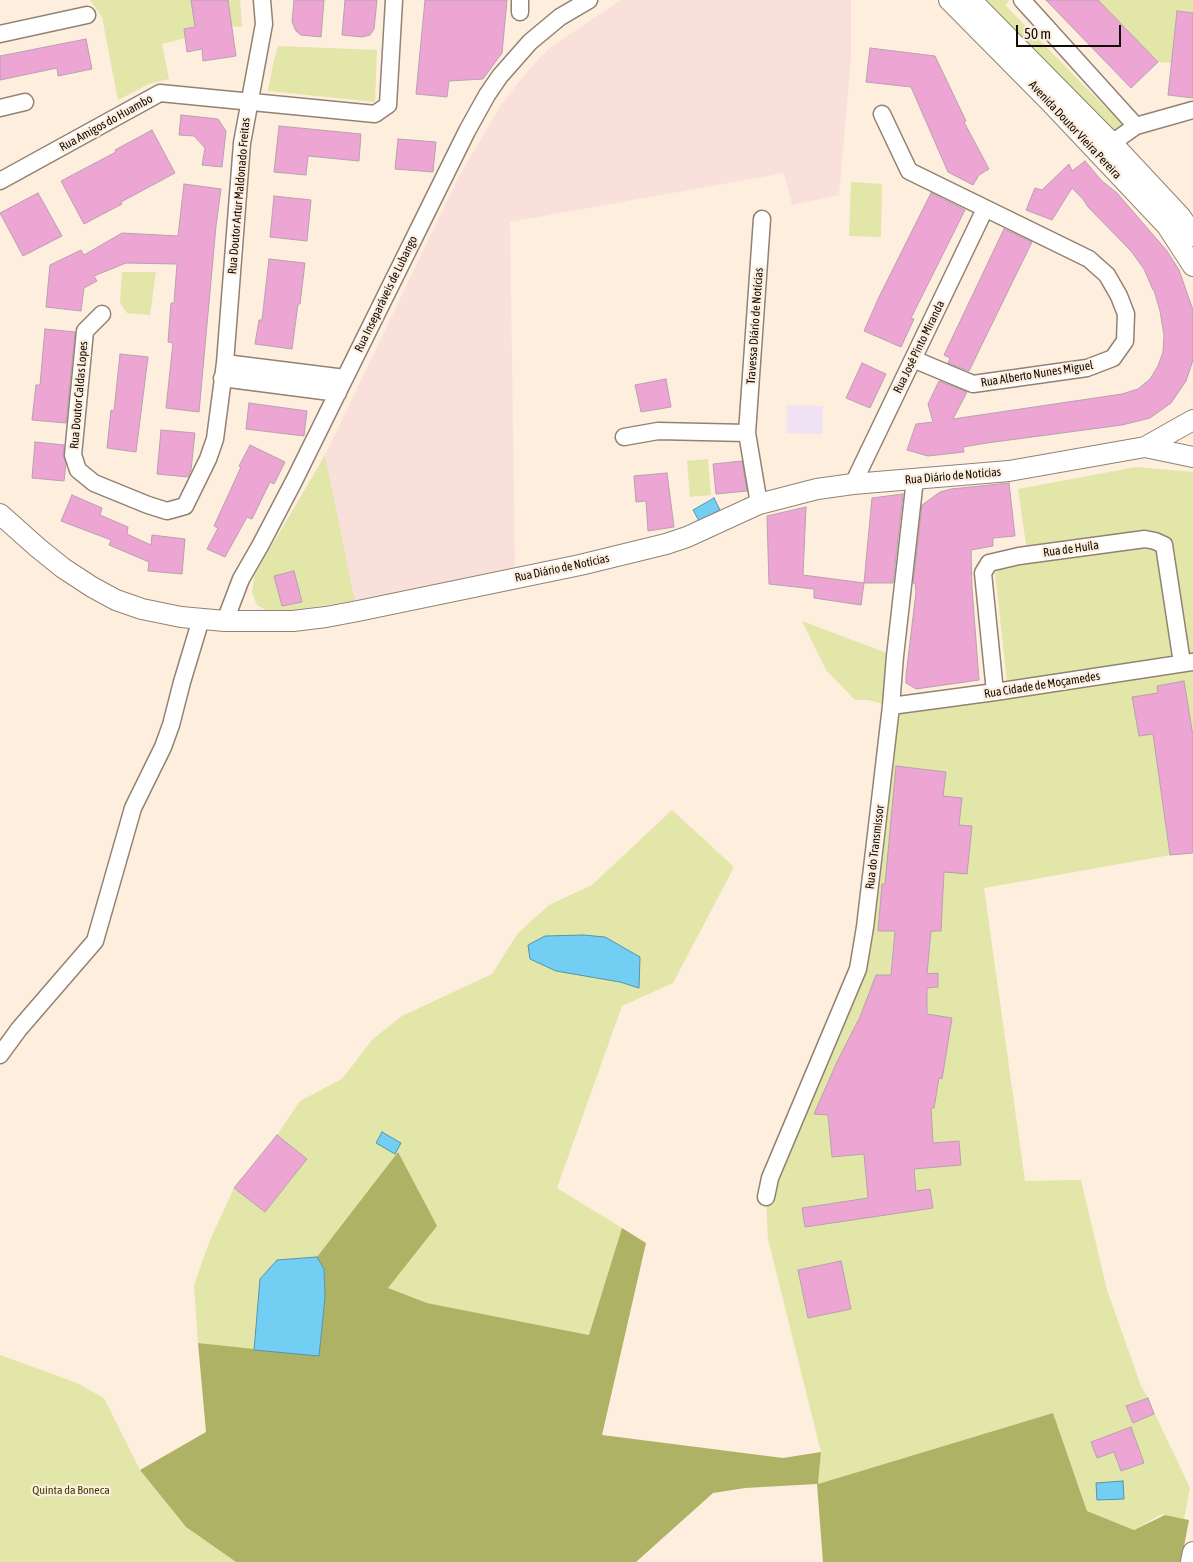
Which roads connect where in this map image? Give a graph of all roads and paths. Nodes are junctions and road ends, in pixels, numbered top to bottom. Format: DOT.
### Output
graph roads {
  1 [pos="262,0"];
  2 [pos="394,0"];
  3 [pos="589,0"];
  4 [pos="949,0"];
  5 [pos="971,0"];
  6 [pos="1022,0"];
  7 [pos="87,15"];
  8 [pos="0,34"];
  9 [pos="25,102"];
  10 [pos="248,102"];
  11 [pos="0,108"];
  12 [pos="1193,110"];
  13 [pos="882,114"];
  14 [pos="1136,126"];
  15 [pos="1112,144"];
  16 [pos="0,181"];
  17 [pos="985,209"];
  18 [pos="762,219"];
  19 [pos="1193,236"];
  20 [pos="1193,266"];
  21 [pos="102,314"];
  22 [pos="913,360"];
  23 [pos="224,370"];
  24 [pos="341,385"];
  25 [pos="1193,420"];
  26 [pos="747,433"];
  27 [pos="624,437"];
  28 [pos="1145,447"];
  29 [pos="1193,457"];
  30 [pos="915,479"];
  31 [pos="853,484"];
  32 [pos="759,504"];
  33 [pos="0,514"];
  34 [pos="201,619"];
  35 [pos="224,621"];
  36 [pos="1187,662"];
  37 [pos="995,692"];
  38 [pos="891,706"];
  39 [pos="0,1055"];
  40 [pos="766,1197"];
  41 [pos="1193,1552"];
  42 [pos="1191,1562"];
  1 -- 10 [label="street, Rua Doutor Artur Maldonado Freitas"];
  2 -- 10 [label="street, Rua Amigos do Huambo"];
  3 -- 24 [label="street, Rua Inseparáveis de Lubango"];
  4 -- 20 [label="main road, Avenida Doutor Vieira Pereira"];
  5 -- 15 [label="main road, Avenida Doutor Vieira Pereira"];
  6 -- 14 [label="street"];
  7 -- 8 [label="street"];
  9 -- 11 [label="street"];
  10 -- 16 [label="street, Rua Amigos do Huambo"];
  10 -- 23 [label="street, Rua Doutor Artur Maldonado Freitas"];
  12 -- 14 [label="street"];
  13 -- 17 [label="street, Rua Alberto Nunes Miguel"];
  14 -- 15 [label="street"];
  15 -- 19 [label="main road, Avenida Doutor Vieira Pereira"];
  17 -- 22 [label="street, Rua José Pinto Miranda"];
  17 -- 22 [label="street, Rua Alberto Nunes Miguel"];
  18 -- 26 [label="street, Travessa Diário de Notícias"];
  21 -- 23 [label="street, Rua Doutor Caldas Lopes"];
  22 -- 31 [label="street, Rua José Pinto Miranda"];
  23 -- 24 [label="street"];
  24 -- 35 [label="street, Rua Inseparáveis de Lubango"];
  25 -- 28 [label="main road"];
  26 -- 27 [label="street"];
  26 -- 32 [label="street, Travessa Diário de Notícias"];
  28 -- 29 [label="main road"];
  28 -- 30 [label="main road, Rua Diário de Notícias"];
  30 -- 31 [label="main road, Rua Diário de Notícias"];
  30 -- 38 [label="street, Rua do Transmissor"];
  31 -- 32 [label="main road, Rua Diário de Notícias"];
  32 -- 35 [label="main road, Rua Diário de Notícias"];
  33 -- 34 [label="main road, Rua Diário de Notícias"];
  34 -- 35 [label="main road, Rua Diário de Notícias"];
  34 -- 39 [label="street"];
  36 -- 37 [label="street, Rua Cidade de Moçamedes"];
  36 -- 37 [label="street, Rua de Huíla"];
  37 -- 38 [label="street, Rua Cidade de Moçamedes"];
  38 -- 40 [label="street, Rua do Transmissor"];
  41 -- 42 [label="main road"];
}
